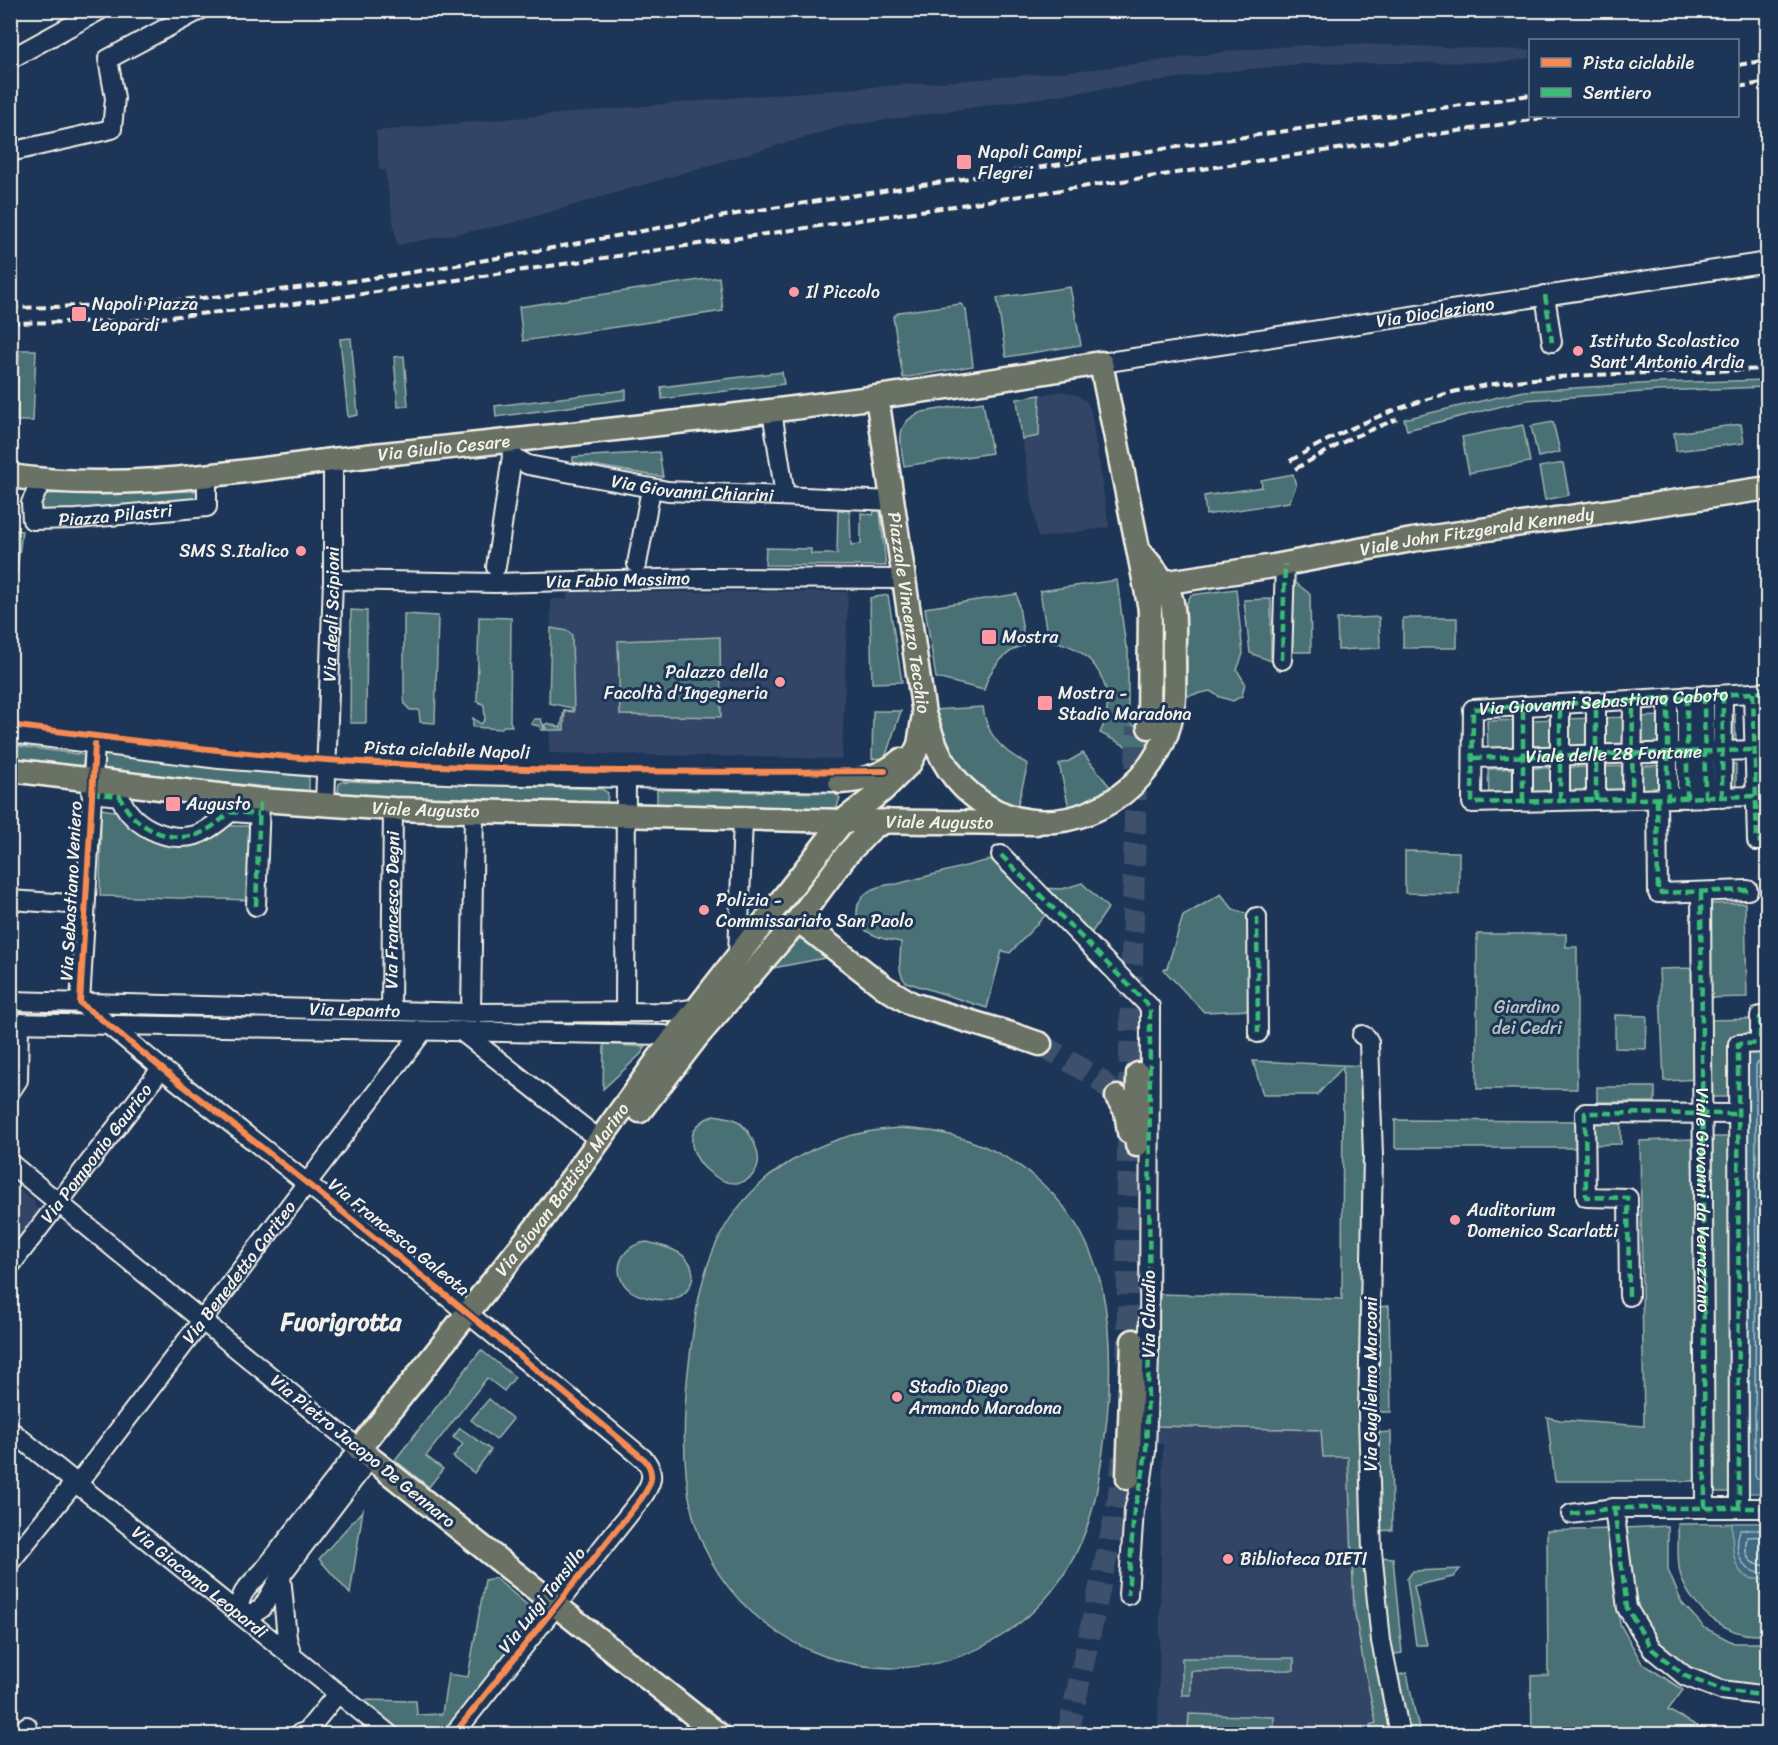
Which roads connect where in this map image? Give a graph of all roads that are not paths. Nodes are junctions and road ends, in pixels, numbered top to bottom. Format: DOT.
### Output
graph roads {
  1 [pos="100,10"];
  2 [pos="200,10"];
  3 [pos="12,53"];
  4 [pos="10,152"];
  5 [pos="1767,262"];
  6 [pos="1545,295"];
  7 [pos="1552,342"];
  8 [pos="1101,363"];
  9 [pos="877,397"];
  10 [pos="772,411"];
  11 [pos="511,448"];
  12 [pos="333,459"];
  13 [pos="207,475"];
  14 [pos="10,476"];
  15 [pos="42,480"];
  16 [pos="1767,488"];
  17 [pos="651,489"];
  18 [pos="785,495"];
  19 [pos="892,501"];
  20 [pos="1139,550"];
  21 [pos="638,564"];
  22 [pos="1285,564"];
  23 [pos="496,567"];
  24 [pos="904,579"];
  25 [pos="1188,579"];
  26 [pos="333,580"];
  27 [pos="1164,582"];
  28 [pos="1172,609"];
  29 [pos="1144,610"];
  30 [pos="1282,660"];
  31 [pos="1760,692"];
  32 [pos="1723,694"];
  33 [pos="1695,696"];
  34 [pos="1668,698"];
  35 [pos="1633,700"];
  36 [pos="1596,702"];
  37 [pos="1560,704"];
  38 [pos="1523,706"];
  39 [pos="923,721"];
  40 [pos="1143,727"];
  41 [pos="10,733"];
  42 [pos="95,744"];
  43 [pos="1755,750"];
  44 [pos="1705,752"];
  45 [pos="1668,753"];
  46 [pos="1596,754"];
  47 [pos="1632,754"];
  48 [pos="1560,755"];
  49 [pos="1523,756"];
  50 [pos="1473,758"];
  51 [pos="326,767"];
  52 [pos="10,770"];
  53 [pos="626,778"];
  54 [pos="840,782"];
  55 [pos="91,786"];
  56 [pos="883,790"];
  57 [pos="1755,796"];
  58 [pos="1663,798"];
  59 [pos="1705,798"];
  60 [pos="1632,799"];
  61 [pos="1560,800"];
  62 [pos="1596,800"];
  63 [pos="1523,801"];
  64 [pos="325,804"];
  65 [pos="260,807"];
  66 [pos="393,809"];
  67 [pos="474,812"];
  68 [pos="626,816"];
  69 [pos="743,818"];
  70 [pos="852,818"];
  71 [pos="809,820"];
  72 [pos="887,820"];
  73 [pos="1036,823"];
  74 [pos="1762,841"];
  75 [pos="827,842"];
  76 [pos="847,854"];
  77 [pos="1001,855"];
  78 [pos="1748,890"];
  79 [pos="1701,892"];
  80 [pos="10,900"];
  81 [pos="85,904"];
  82 [pos="256,906"];
  83 [pos="1257,917"];
  84 [pos="798,920"];
  85 [pos="738,955"];
  86 [pos="10,1000"];
  87 [pos="80,1003"];
  88 [pos="699,1008"];
  89 [pos="391,1009"];
  90 [pos="444,1012"];
  91 [pos="625,1012"];
  92 [pos="471,1013"];
  93 [pos="1760,1016"];
  94 [pos="15,1023"];
  95 [pos="110,1025"];
  96 [pos="423,1031"];
  97 [pos="452,1031"];
  98 [pos="1258,1033"];
  99 [pos="1362,1035"];
  100 [pos="664,1043"];
  101 [pos="1764,1043"];
  102 [pos="1040,1044"];
  103 [pos="161,1069"];
  104 [pos="1138,1074"];
  105 [pos="10,1092"];
  106 [pos="1118,1097"];
  107 [pos="1703,1114"];
  108 [pos="1737,1114"];
  109 [pos="601,1141"];
  110 [pos="10,1163"];
  111 [pos="308,1182"];
  112 [pos="58,1204"];
  113 [pos="10,1266"];
  114 [pos="1629,1296"];
  115 [pos="474,1318"];
  116 [pos="202,1322"];
  117 [pos="1133,1341"];
  118 [pos="10,1430"];
  119 [pos="365,1453"];
  120 [pos="1128,1478"];
  121 [pos="75,1482"];
  122 [pos="651,1483"];
  123 [pos="1614,1508"];
  124 [pos="1705,1508"];
  125 [pos="1739,1508"];
  126 [pos="1767,1508"];
  127 [pos="1570,1514"];
  128 [pos="10,1562"];
  129 [pos="282,1574"];
  130 [pos="1128,1595"];
  131 [pos="556,1606"];
  132 [pos="239,1613"];
  133 [pos="292,1656"];
  134 [pos="338,1693"];
  135 [pos="1767,1696"];
  136 [pos="299,1734"];
  137 [pos="389,1734"];
  138 [pos="454,1734"];
  139 [pos="718,1734"];
  140 [pos="1400,1734"];
  1 -- 3 [label="street"];
  2 -- 4 [label="street"];
  5 -- 6 [label="street, Via Diocleziano"];
  6 -- 7 [label="street"];
  6 -- 8 [label="street, Via Diocleziano"];
  8 -- 9 [label="main road"];
  8 -- 20 [label="main road, Piazzale Vincenzo Tecchio"];
  9 -- 10 [label="main road, Via Giulio Cesare"];
  9 -- 19 [label="main road, Piazzale Vincenzo Tecchio"];
  10 -- 11 [label="main road, Via Giulio Cesare"];
  10 -- 18 [label="street"];
  11 -- 12 [label="main road, Via Giulio Cesare"];
  11 -- 17 [label="street, Via Giovanni Chiarini"];
  11 -- 23 [label="street"];
  12 -- 13 [label="main road, Via Giulio Cesare"];
  12 -- 26 [label="street, Via degli Scipioni"];
  13 -- 15 [label="main road, Via Giulio Cesare"];
  13 -- 15 [label="street, Piazza Pilastri"];
  14 -- 15 [label="main road, Via Giulio Cesare"];
  16 -- 22 [label="main road, Viale John Fitzgerald Kennedy"];
  17 -- 18 [label="street, Via Giovanni Chiarini"];
  17 -- 21 [label="street"];
  18 -- 19 [label="street, Via Giovanni Chiarini"];
  19 -- 24 [label="main road, Piazzale Vincenzo Tecchio"];
  20 -- 25 [label="main road, Viale John Fitzgerald Kennedy"];
  20 -- 27 [label="main road, Piazzale Vincenzo Tecchio"];
  20 -- 29 [label="main road, Piazzale Vincenzo Tecchio"];
  22 -- 25 [label="main road, Viale John Fitzgerald Kennedy"];
  22 -- 30 [label="street"];
  24 -- 26 [label="street, Via Fabio Massimo"];
  24 -- 39 [label="main road, Piazzale Vincenzo Tecchio"];
  25 -- 27 [label="main road, Viale John Fitzgerald Kennedy"];
  25 -- 28 [label="main road"];
  26 -- 51 [label="street, Via degli Scipioni"];
  27 -- 28 [label="main road, Piazzale Vincenzo Tecchio"];
  27 -- 29 [label="main road"];
  28 -- 73 [label="main road, Piazzale Vincenzo Tecchio"];
  29 -- 40 [label="main road"];
  31 -- 32 [label="street, Via Giovanni Sebastiano Caboto"];
  31 -- 43 [label="street"];
  32 -- 33 [label="street, Via Giovanni Sebastiano Caboto"];
  32 -- 44 [label="street"];
  33 -- 34 [label="street, Via Giovanni Sebastiano Caboto"];
  33 -- 44 [label="street"];
  34 -- 35 [label="street, Via Giovanni Sebastiano Caboto"];
  34 -- 45 [label="street"];
  35 -- 36 [label="street, Via Giovanni Sebastiano Caboto"];
  35 -- 47 [label="street"];
  36 -- 37 [label="street, Via Giovanni Sebastiano Caboto"];
  36 -- 46 [label="street"];
  37 -- 38 [label="street, Via Giovanni Sebastiano Caboto"];
  37 -- 48 [label="street"];
  38 -- 49 [label="street"];
  38 -- 50 [label="street, Via Giovanni Sebastiano Caboto"];
  39 -- 54 [label="main road, Viale Augusto"];
  39 -- 56 [label="main road, Viale Augusto"];
  39 -- 73 [label="main road, Piazzale Vincenzo Tecchio"];
  41 -- 42 [label="street, Viale Augusto"];
  42 -- 51 [label="street, Viale Augusto"];
  42 -- 55 [label="street, Via Sebastiano Veniero"];
  43 -- 44 [label="street, Viale delle 28 Fontane"];
  43 -- 57 [label="street"];
  44 -- 45 [label="street, Viale delle 28 Fontane"];
  44 -- 59 [label="street"];
  44 -- 59 [label="street"];
  45 -- 47 [label="street, Viale delle 28 Fontane"];
  45 -- 58 [label="street"];
  46 -- 47 [label="street, Viale delle 28 Fontane"];
  46 -- 48 [label="street, Viale delle 28 Fontane"];
  46 -- 62 [label="street"];
  47 -- 60 [label="street"];
  48 -- 49 [label="street, Viale delle 28 Fontane"];
  48 -- 61 [label="street"];
  49 -- 50 [label="street, Viale delle 28 Fontane"];
  49 -- 63 [label="street"];
  50 -- 63 [label="street, Via Giovanni Sebastiano Caboto"];
  51 -- 53 [label="street, Viale Augusto"];
  51 -- 64 [label="street, Via degli Scipioni"];
  52 -- 55 [label="main road, Viale Augusto"];
  53 -- 54 [label="street, Viale Augusto"];
  53 -- 68 [label="street"];
  54 -- 70 [label="main road"];
  55 -- 65 [label="main road, Viale Augusto"];
  55 -- 65 [label="street"];
  55 -- 81 [label="street, Via Sebastiano Veniero"];
  56 -- 70 [label="main road, Viale Augusto"];
  56 -- 72 [label="main road"];
  57 -- 59 [label="street, Via Giovanni Sebastiano Caboto"];
  57 -- 74 [label="street"];
  58 -- 59 [label="street, Via Giovanni Sebastiano Caboto"];
  58 -- 60 [label="street, Via Giovanni Sebastiano Caboto"];
  58 -- 79 [label="street"];
  60 -- 62 [label="street, Via Giovanni Sebastiano Caboto"];
  61 -- 62 [label="street, Via Giovanni Sebastiano Caboto"];
  61 -- 63 [label="street, Via Giovanni Sebastiano Caboto"];
  64 -- 65 [label="main road, Viale Augusto"];
  64 -- 66 [label="main road, Viale Augusto"];
  65 -- 82 [label="street"];
  66 -- 67 [label="main road, Viale Augusto"];
  66 -- 89 [label="street, Via Francesco Degni"];
  67 -- 68 [label="main road, Viale Augusto"];
  67 -- 92 [label="street"];
  68 -- 69 [label="main road, Viale Augusto"];
  68 -- 91 [label="street"];
  69 -- 71 [label="main road, Viale Augusto"];
  69 -- 85 [label="street"];
  70 -- 71 [label="main road, Viale Augusto"];
  70 -- 72 [label="main road, Viale Augusto"];
  70 -- 75 [label="main road, Via Giovan Battista Marino"];
  70 -- 76 [label="main road, Via Giovan Battista Marino"];
  71 -- 75 [label="main road"];
  72 -- 73 [label="main road, Viale Augusto"];
  72 -- 76 [label="main road, Via Giovan Battista Marino"];
  75 -- 85 [label="main road, Via Giovan Battista Marino"];
  76 -- 84 [label="main road, Via Giovan Battista Marino"];
  77 -- 130 [label="street, Via Claudio"];
  78 -- 79 [label="street"];
  79 -- 107 [label="street, Viale Giovanni da Verrazzano"];
  80 -- 81 [label="street"];
  81 -- 87 [label="street, Via Sebastiano Veniero"];
  83 -- 98 [label="street"];
  84 -- 102 [label="main road"];
  84 -- 115 [label="main road, Via Giovan Battista Marino"];
  85 -- 88 [label="main road, Via Giovan Battista Marino"];
  86 -- 87 [label="street, Via Lepanto"];
  87 -- 89 [label="street, Via Lepanto"];
  87 -- 95 [label="street, Via Francesco Galeota"];
  88 -- 91 [label="street, Via Lepanto"];
  88 -- 100 [label="main road, Via Giovan Battista Marino"];
  89 -- 90 [label="street, Via Lepanto"];
  90 -- 92 [label="street, Via Lepanto"];
  90 -- 97 [label="street"];
  91 -- 92 [label="street, Via Lepanto"];
  93 -- 101 [label="street"];
  94 -- 95 [label="street, Via Lepanto"];
  94 -- 105 [label="street"];
  95 -- 96 [label="street, Via Lepanto"];
  95 -- 103 [label="street, Via Francesco Galeota"];
  96 -- 97 [label="street, Via Lepanto"];
  96 -- 111 [label="street, Via Benedetto Cariteo"];
  97 -- 100 [label="street, Via Lepanto"];
  97 -- 109 [label="street"];
  99 -- 140 [label="street, Via Guglielmo Marconi"];
  100 -- 109 [label="main road, Via Giovan Battista Marino"];
  101 -- 108 [label="street"];
  103 -- 111 [label="street, Via Francesco Galeota"];
  103 -- 112 [label="street, Via Pomponio Gaurico"];
  104 -- 106 [label="main road"];
  107 -- 108 [label="street"];
  107 -- 114 [label="street"];
  107 -- 124 [label="street, Viale Giovanni da Verrazzano"];
  108 -- 125 [label="street"];
  109 -- 115 [label="main road, Via Giovan Battista Marino"];
  110 -- 112 [label="street, Via Pietro Jacopo De Gennaro"];
  111 -- 115 [label="street, Via Francesco Galeota"];
  111 -- 116 [label="street, Via Benedetto Cariteo"];
  112 -- 113 [label="street, Via Pomponio Gaurico"];
  112 -- 116 [label="street, Via Pietro Jacopo De Gennaro"];
  115 -- 119 [label="main road, Via Giovan Battista Marino"];
  115 -- 122 [label="street, Via Francesco Galeota"];
  116 -- 119 [label="street, Via Pietro Jacopo De Gennaro"];
  116 -- 121 [label="street, Via Benedetto Cariteo"];
  117 -- 120 [label="main road, Via Claudio"];
  118 -- 121 [label="street, Via Giacomo Leopardi"];
  119 -- 129 [label="street, Via Giovan Battista Marino"];
  119 -- 131 [label="main road, Via Pietro Jacopo De Gennaro"];
  119 -- 132 [label="street, Via Giovan Battista Marino"];
  121 -- 128 [label="street, Via Benedetto Cariteo"];
  121 -- 132 [label="street, Via Giacomo Leopardi"];
  122 -- 131 [label="street, Via Luigi Tansillo"];
  123 -- 124 [label="street"];
  123 -- 127 [label="street"];
  123 -- 135 [label="street"];
  124 -- 125 [label="street"];
  125 -- 126 [label="street"];
  129 -- 132 [label="street, Via Giovan Battista Marino"];
  129 -- 133 [label="street"];
  131 -- 138 [label="street, Via Luigi Tansillo"];
  131 -- 139 [label="main road, Via Pietro Jacopo De Gennaro"];
  132 -- 133 [label="street, Via Giacomo Leopardi"];
  133 -- 134 [label="street, Via Giacomo Leopardi"];
  134 -- 136 [label="street"];
  134 -- 137 [label="street, Via Giacomo Leopardi"];
}
